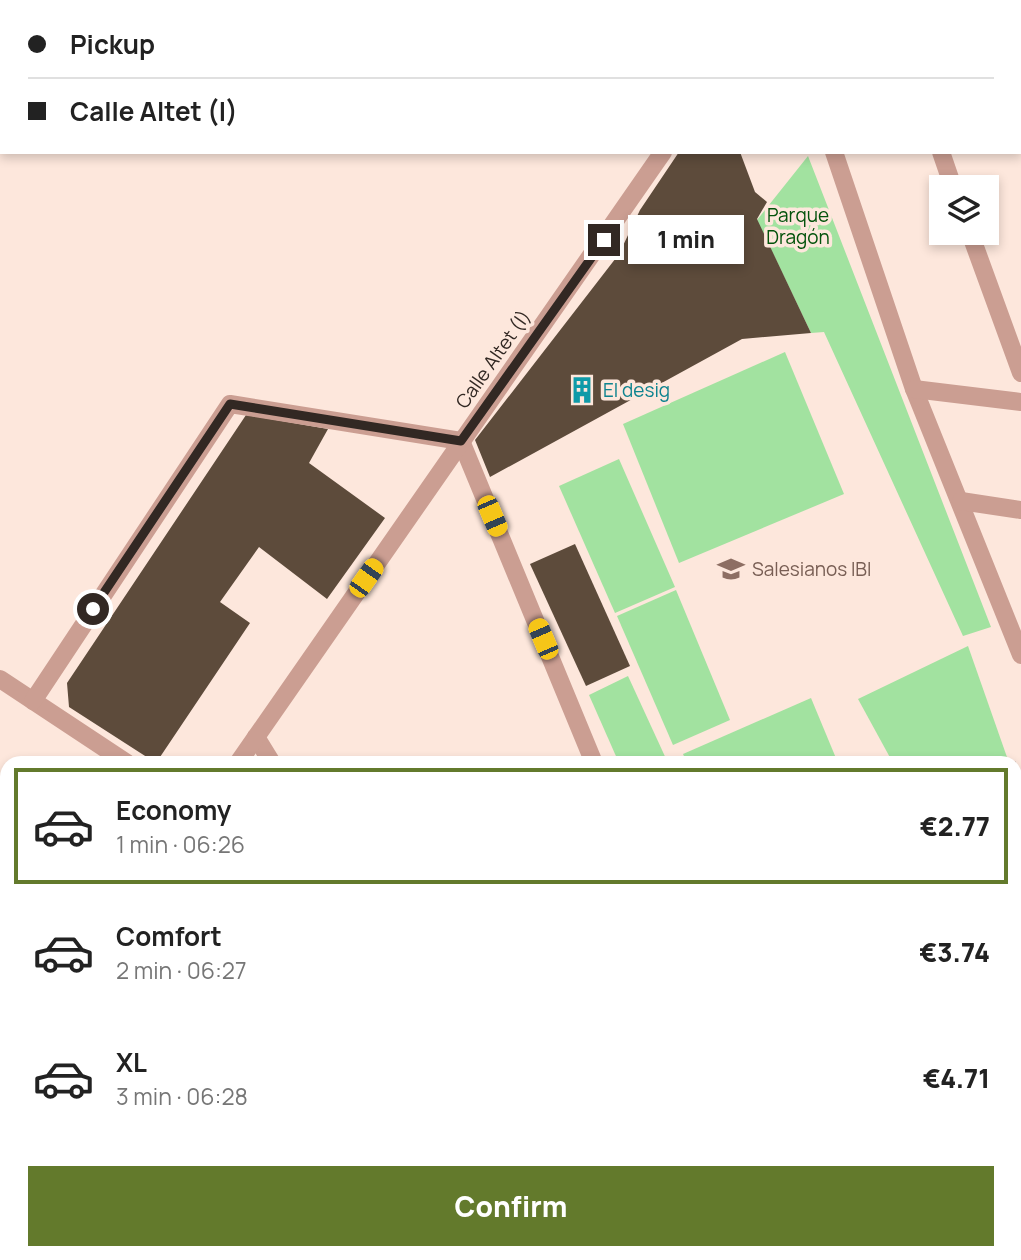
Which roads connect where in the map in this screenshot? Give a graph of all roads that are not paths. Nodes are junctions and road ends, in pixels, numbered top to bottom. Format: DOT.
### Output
graph roads {
  1 [pos="662,154"];
  2 [pos="835,154"];
  3 [pos="942,154"];
  4 [pos="949,175"];
  5 [pos="974,245"];
  6 [pos="1021,373"];
  7 [pos="914,389"];
  8 [pos="1021,402"];
  9 [pos="461,441"];
  10 [pos="961,501"];
  11 [pos="1021,510"];
  12 [pos="1021,655"];
  13 [pos="0,679"];
  14 [pos="33,701"];
  15 [pos="256,737"];
  16 [pos="116,756"];
  17 [pos="243,756"];
  18 [pos="268,756"];
  19 [pos="591,756"];
  1 -- 9 [label="street, Calle Altet (l)"];
  2 -- 7 [label="street"];
  3 -- 4 [label="street"];
  5 -- 6 [label="street"];
  7 -- 8 [label="street"];
  7 -- 10 [label="street"];
  9 -- 14 [label="street"];
  9 -- 15 [label="street, Calle Altet (l)"];
  9 -- 19 [label="street"];
  10 -- 11 [label="street"];
  10 -- 12 [label="street"];
  13 -- 14 [label="street"];
  14 -- 16 [label="street"];
  15 -- 17 [label="street, Calle Altet (l)"];
  15 -- 18 [label="street"];
}
